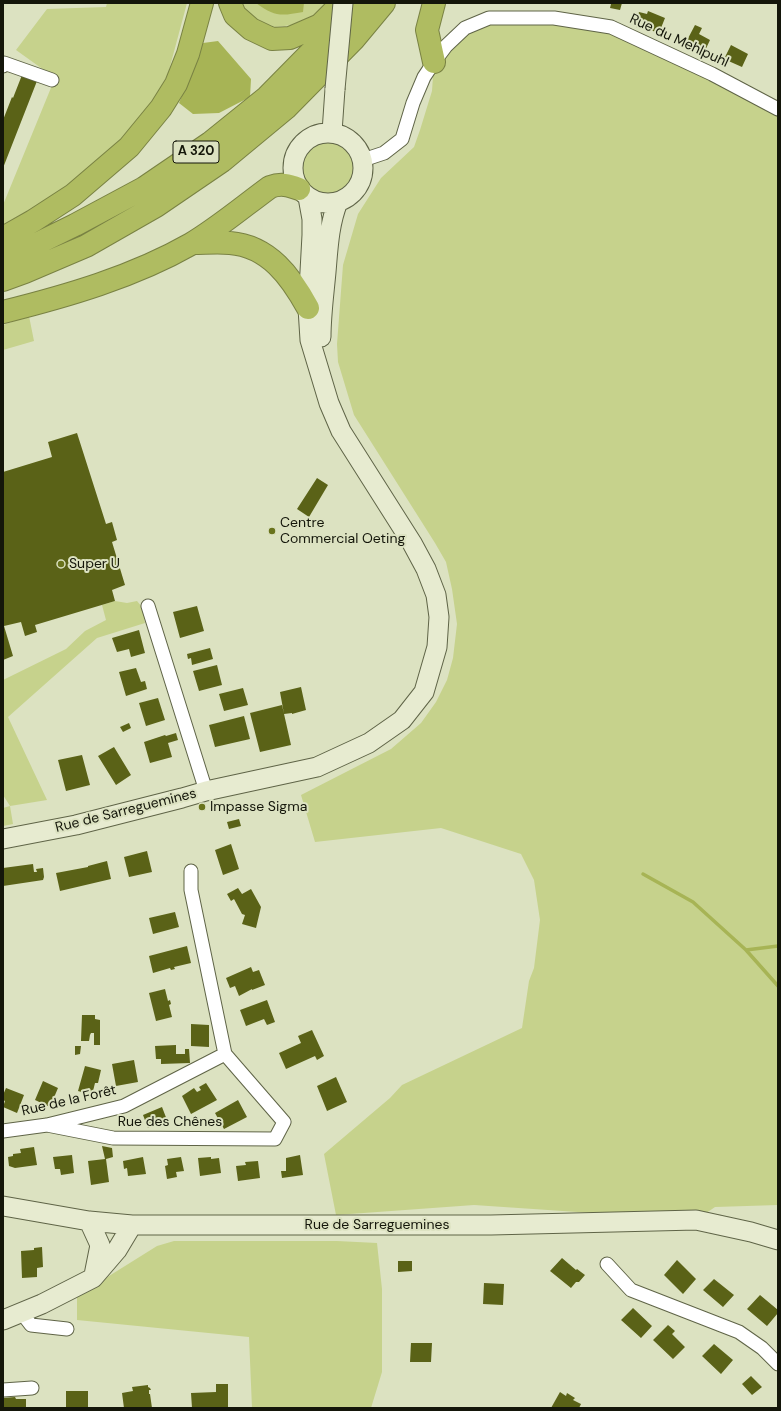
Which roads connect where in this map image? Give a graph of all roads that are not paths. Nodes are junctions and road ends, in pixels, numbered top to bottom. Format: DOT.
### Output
graph roads {
  1 [pos="202,3"];
  2 [pos="230,3"];
  3 [pos="343,3"];
  4 [pos="358,3"];
  5 [pos="384,3"];
  6 [pos="434,3"];
  7 [pos="434,62"];
  8 [pos="3,66"];
  9 [pos="52,80"];
  10 [pos="778,108"];
  11 [pos="332,132"];
  12 [pos="363,160"];
  13 [pos="304,193"];
  14 [pos="338,202"];
  15 [pos="3,238"];
  16 [pos="193,243"];
  17 [pos="3,258"];
  18 [pos="3,280"];
  19 [pos="315,309"];
  20 [pos="3,312"];
  21 [pos="148,606"];
  22 [pos="206,791"];
  23 [pos="3,839"];
  24 [pos="191,871"];
  25 [pos="225,1054"];
  26 [pos="47,1125"];
  27 [pos="3,1131"];
  28 [pos="3,1206"];
  29 [pos="89,1221"];
  30 [pos="132,1225"];
  31 [pos="750,1232"];
  32 [pos="778,1236"];
  33 [pos="778,1240"];
  34 [pos="607,1264"];
  35 [pos="93,1278"];
  36 [pos="21,1312"];
  37 [pos="3,1320"];
  38 [pos="67,1329"];
  39 [pos="778,1364"];
  40 [pos="32,1388"];
  41 [pos="3,1390"];
  1 -- 15 [label="highway"];
  2 -- 3 [label="highway"];
  3 -- 11 [label="main road, bridge"];
  4 -- 17 [label="highway, A 320"];
  5 -- 18 [label="highway, A 320"];
  6 -- 7 [label="highway"];
  7 -- 10 [label="street, Rue du Mehlpuhl"];
  7 -- 12 [label="street, Rue du Mehlpuhl"];
  8 -- 9 [label="street"];
  11 -- 12 [label="main road"];
  11 -- 13 [label="main road"];
  12 -- 14 [label="main road"];
  13 -- 14 [label="main road"];
  13 -- 16 [label="highway"];
  13 -- 19 [label="main road"];
  14 -- 19 [label="main road"];
  16 -- 19 [label="highway"];
  16 -- 20 [label="highway"];
  19 -- 22 [label="main road, Rue de Sarreguemines"];
  21 -- 22 [label="street"];
  22 -- 23 [label="main road, Rue de Sarreguemines"];
  24 -- 25 [label="street"];
  25 -- 26 [label="street, Rue de la Forêt"];
  25 -- 26 [label="street, Rue des Chênes"];
  26 -- 27 [label="street, Rue de la Forêt"];
  28 -- 29 [label="main road, Rue de Sarreguemines"];
  29 -- 30 [label="main road, Rue de Sarreguemines"];
  29 -- 35 [label="main road"];
  30 -- 31 [label="main road, Rue de Sarreguemines"];
  30 -- 35 [label="main road"];
  31 -- 32 [label="main road, Rue de Sarreguemines"];
  31 -- 33 [label="main road, Rue de Sarreguemines"];
  34 -- 39 [label="street"];
  35 -- 36 [label="main road"];
  36 -- 37 [label="main road"];
  36 -- 38 [label="street"];
  40 -- 41 [label="street"];
}
